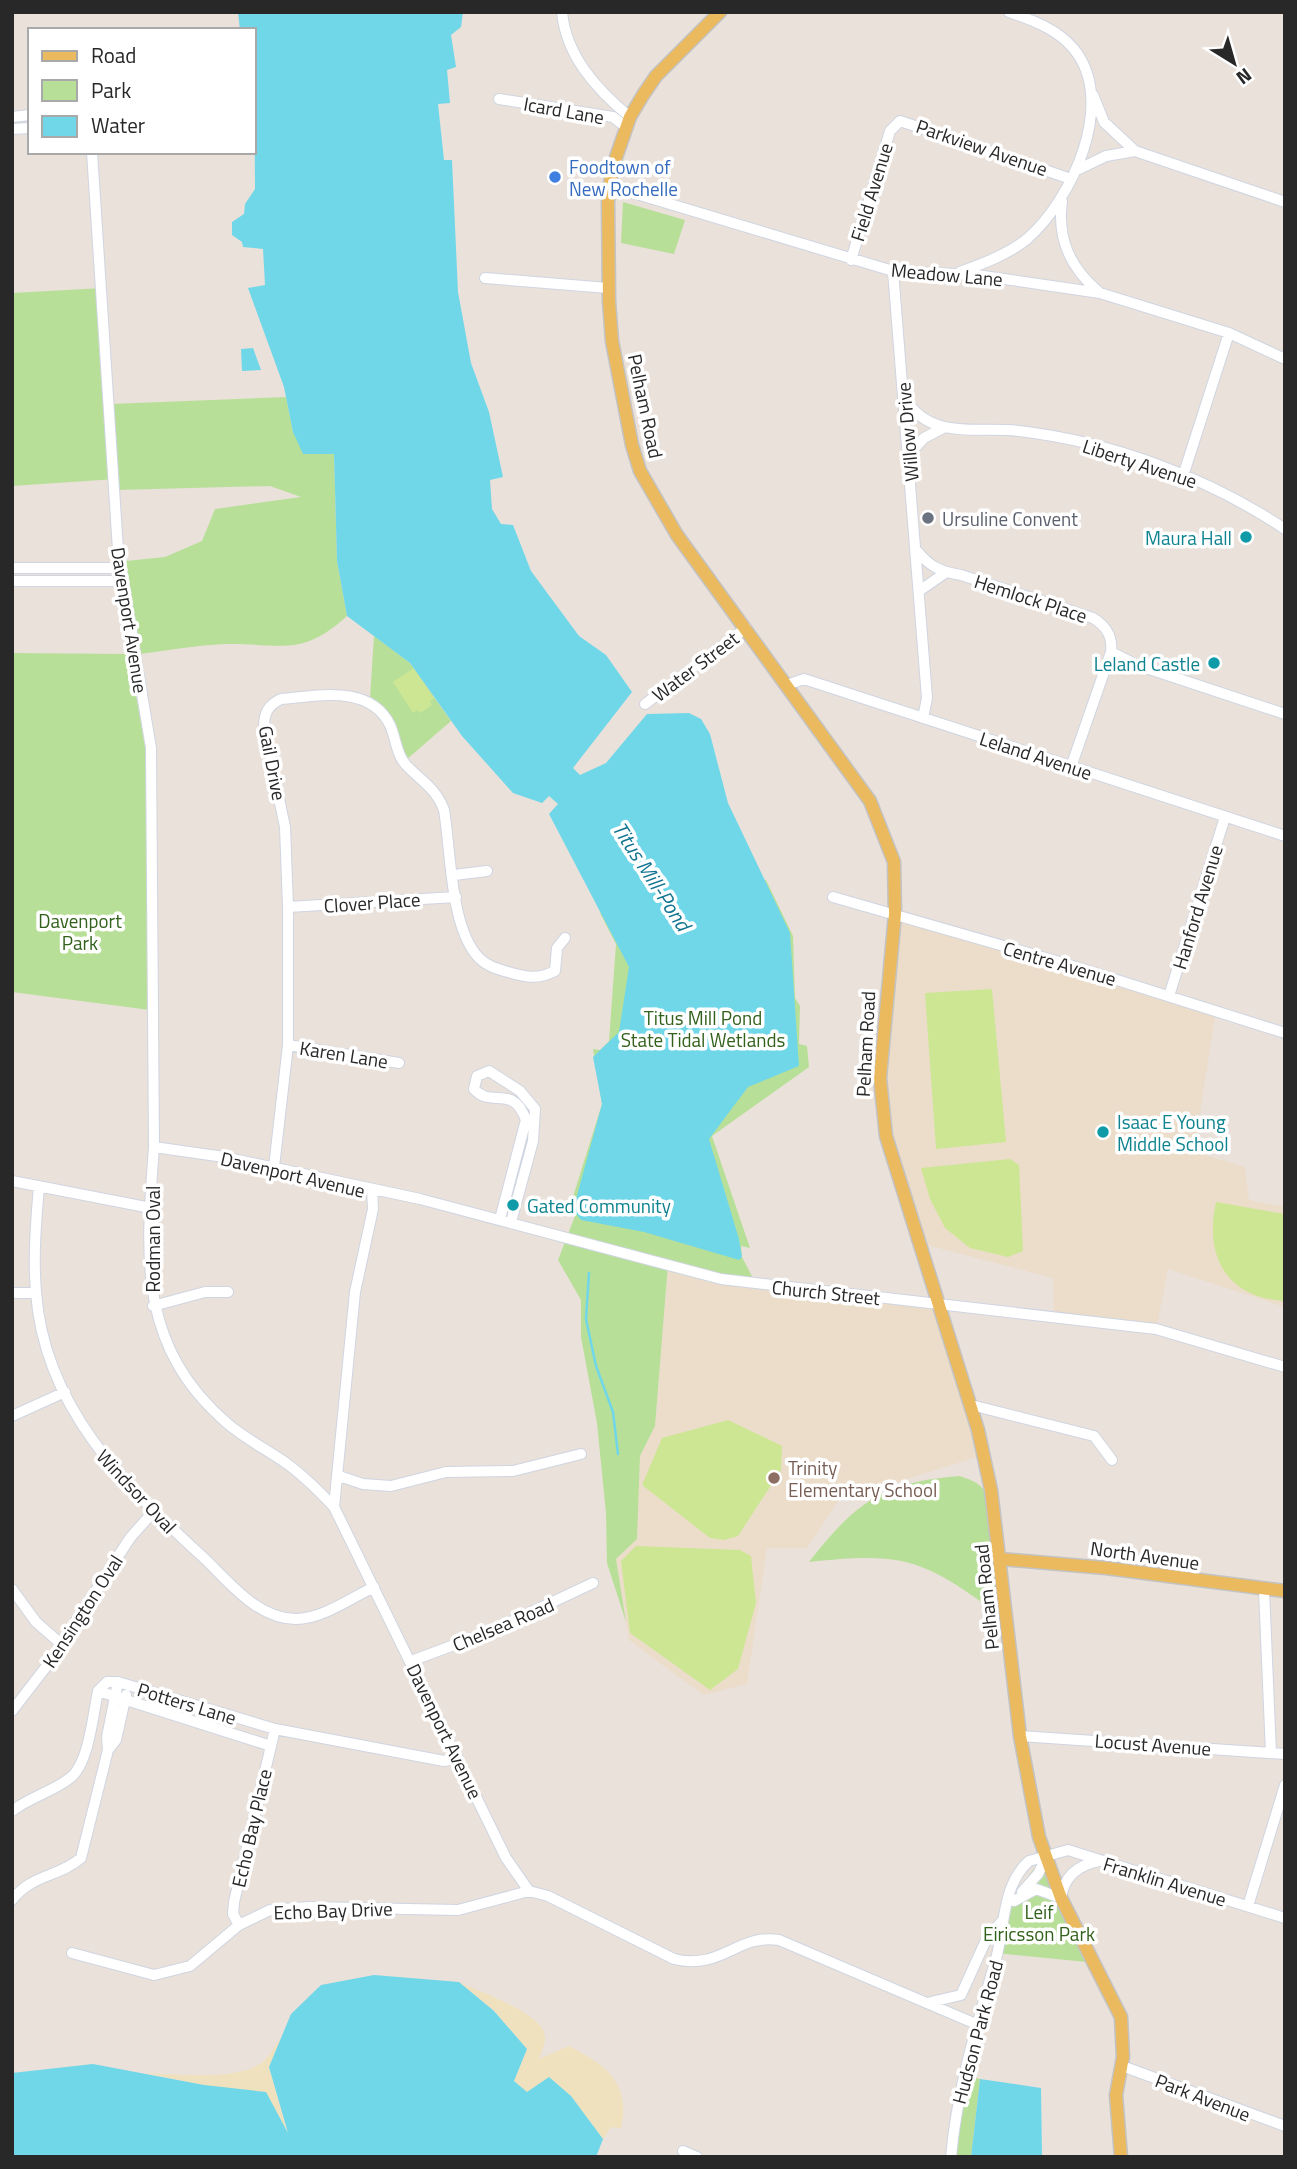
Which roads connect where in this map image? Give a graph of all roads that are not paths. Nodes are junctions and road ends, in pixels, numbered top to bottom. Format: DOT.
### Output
graph roads {
  1 [pos="562,12"];
  2 [pos="719,12"];
  3 [pos="1009,12"];
  4 [pos="1093,94"];
  5 [pos="499,99"];
  6 [pos="628,122"];
  7 [pos="893,126"];
  8 [pos="1135,151"];
  9 [pos="92,154"];
  10 [pos="1073,175"];
  11 [pos="610,186"];
  12 [pos="1062,201"];
  13 [pos="1285,202"];
  14 [pos="851,260"];
  15 [pos="893,271"];
  16 [pos="956,273"];
  17 [pos="485,278"];
  18 [pos="608,288"];
  19 [pos="1100,293"];
  20 [pos="1230,333"];
  21 [pos="1285,359"];
  22 [pos="904,397"];
  23 [pos="943,428"];
  24 [pos="910,453"];
  25 [pos="1183,475"];
  26 [pos="1285,529"];
  27 [pos="917,551"];
  28 [pos="12,568"];
  29 [pos="120,568"];
  30 [pos="945,573"];
  31 [pos="12,581"];
  32 [pos="122,581"];
  33 [pos="919,591"];
  34 [pos="746,628"];
  35 [pos="1111,652"];
  36 [pos="787,685"];
  37 [pos="645,704"];
  38 [pos="1285,714"];
  39 [pos="923,718"];
  40 [pos="1072,767"];
  41 [pos="1225,817"];
  42 [pos="1285,836"];
  43 [pos="487,870"];
  44 [pos="454,875"];
  45 [pos="456,897"];
  46 [pos="834,897"];
  47 [pos="288,907"];
  48 [pos="895,914"];
  49 [pos="565,938"];
  50 [pos="1169,996"];
  51 [pos="1285,1033"];
  52 [pos="288,1045"];
  53 [pos="400,1063"];
  54 [pos="154,1147"];
  55 [pos="274,1167"];
  56 [pos="12,1181"];
  57 [pos="38,1186"];
  58 [pos="372,1189"];
  59 [pos="151,1208"];
  60 [pos="506,1221"];
  61 [pos="228,1292"];
  62 [pos="12,1293"];
  63 [pos="36,1293"];
  64 [pos="937,1305"];
  65 [pos="153,1306"];
  66 [pos="1285,1367"];
  67 [pos="65,1392"];
  68 [pos="971,1405"];
  69 [pos="12,1416"];
  70 [pos="582,1454"];
  71 [pos="1112,1461"];
  72 [pos="339,1476"];
  73 [pos="334,1507"];
  74 [pos="153,1512"];
  75 [pos="1001,1559"];
  76 [pos="593,1583"];
  77 [pos="374,1587"];
  78 [pos="12,1589"];
  79 [pos="1264,1590"];
  80 [pos="1285,1591"];
  81 [pos="60,1643"];
  82 [pos="411,1661"];
  83 [pos="123,1684"];
  84 [pos="98,1690"];
  85 [pos="120,1697"];
  86 [pos="12,1711"];
  87 [pos="275,1729"];
  88 [pos="1020,1736"];
  89 [pos="271,1746"];
  90 [pos="1271,1753"];
  91 [pos="1285,1754"];
  92 [pos="458,1758"];
  93 [pos="1285,1785"];
  94 [pos="12,1811"];
  95 [pos="1046,1858"];
  96 [pos="1102,1860"];
  97 [pos="529,1891"];
  98 [pos="1061,1898"];
  99 [pos="12,1900"];
  100 [pos="1248,1906"];
  101 [pos="1009,1908"];
  102 [pos="1285,1918"];
  103 [pos="239,1926"];
  104 [pos="72,1953"];
  105 [pos="931,2002"];
  106 [pos="976,2024"];
  107 [pos="1122,2066"];
  108 [pos="1285,2126"];
  109 [pos="683,2151"];
  110 [pos="697,2157"];
  111 [pos="951,2157"];
  112 [pos="1121,2157"];
  1 -- 6 [label="street"];
  2 -- 6 [label="main road, Pelham Road"];
  3 -- 4 [label="street"];
  4 -- 8 [label="street"];
  4 -- 10 [label="street"];
  5 -- 6 [label="street, Icard Lane"];
  6 -- 11 [label="main road, Pelham Road"];
  7 -- 10 [label="street, Parkview Avenue"];
  7 -- 14 [label="street, Field Avenue"];
  8 -- 10 [label="street"];
  8 -- 13 [label="street"];
  9 -- 29 [label="street, Davenport Avenue"];
  10 -- 12 [label="street"];
  11 -- 14 [label="street, Meadow Lane"];
  11 -- 18 [label="main road, Pelham Road"];
  12 -- 16 [label="street"];
  12 -- 19 [label="street"];
  14 -- 15 [label="street, Meadow Lane"];
  15 -- 16 [label="street, Meadow Lane"];
  15 -- 22 [label="street, Willow Drive"];
  16 -- 19 [label="street, Meadow Lane"];
  17 -- 18 [label="street"];
  18 -- 34 [label="main road, Pelham Road"];
  19 -- 20 [label="street, Meadow Lane"];
  20 -- 21 [label="street, Meadow Lane"];
  20 -- 25 [label="street"];
  22 -- 23 [label="street, Liberty Avenue"];
  22 -- 24 [label="street, Willow Drive"];
  23 -- 24 [label="street"];
  23 -- 25 [label="street, Liberty Avenue"];
  24 -- 27 [label="street, Willow Drive"];
  25 -- 26 [label="street, Liberty Avenue"];
  27 -- 30 [label="street, Hemlock Place"];
  27 -- 33 [label="street, Willow Drive"];
  28 -- 29 [label="street"];
  29 -- 32 [label="street, Davenport Avenue"];
  30 -- 33 [label="street"];
  30 -- 35 [label="street, Hemlock Place"];
  31 -- 32 [label="street"];
  32 -- 54 [label="street, Davenport Avenue"];
  33 -- 39 [label="street, Willow Drive"];
  34 -- 36 [label="main road, Pelham Road"];
  34 -- 37 [label="street, Water Street"];
  35 -- 38 [label="street"];
  35 -- 40 [label="street"];
  36 -- 39 [label="street, Leland Avenue"];
  36 -- 48 [label="main road, Pelham Road"];
  39 -- 40 [label="street, Leland Avenue"];
  40 -- 41 [label="street, Leland Avenue"];
  41 -- 42 [label="street, Leland Avenue"];
  41 -- 50 [label="street, Hanford Avenue"];
  43 -- 44 [label="street"];
  44 -- 45 [label="street, Gail Drive"];
  44 -- 47 [label="street, Gail Drive"];
  45 -- 47 [label="street, Clover Place"];
  45 -- 49 [label="street, Gail Drive"];
  46 -- 48 [label="street, Centre Avenue"];
  47 -- 52 [label="street, Gail Drive"];
  48 -- 50 [label="street, Centre Avenue"];
  48 -- 64 [label="main road, Pelham Road"];
  50 -- 51 [label="street, Centre Avenue"];
  52 -- 53 [label="street, Karen Lane"];
  52 -- 55 [label="street, Gail Drive"];
  54 -- 55 [label="street, Davenport Avenue"];
  54 -- 59 [label="street, Rodman Oval"];
  55 -- 58 [label="street, Davenport Avenue"];
  56 -- 57 [label="street"];
  57 -- 59 [label="street"];
  57 -- 63 [label="street, Windsor Oval"];
  58 -- 60 [label="street, Church Street"];
  58 -- 72 [label="street, Davenport Avenue"];
  59 -- 65 [label="street, Rodman Oval"];
  60 -- 60 [label="street"];
  60 -- 64 [label="street, Church Street"];
  61 -- 65 [label="street"];
  62 -- 63 [label="street"];
  63 -- 67 [label="street, Windsor Oval"];
  64 -- 66 [label="street, Church Street"];
  64 -- 68 [label="main road, Pelham Road"];
  65 -- 73 [label="street, Rodman Oval"];
  67 -- 69 [label="street"];
  67 -- 74 [label="street, Windsor Oval"];
  68 -- 71 [label="street"];
  68 -- 75 [label="main road, Pelham Road"];
  70 -- 72 [label="street"];
  72 -- 73 [label="street, Davenport Avenue"];
  73 -- 77 [label="street, Davenport Avenue"];
  74 -- 77 [label="street, Windsor Oval"];
  74 -- 81 [label="street, Kensington Oval"];
  75 -- 79 [label="main road, North Avenue"];
  75 -- 88 [label="main road, Pelham Road"];
  76 -- 82 [label="street, Chelsea Road"];
  77 -- 82 [label="street, Davenport Avenue"];
  78 -- 81 [label="street"];
  79 -- 80 [label="main road, North Avenue"];
  79 -- 90 [label="street"];
  81 -- 86 [label="street, Kensington Oval"];
  82 -- 92 [label="street, Davenport Avenue"];
  83 -- 84 [label="street, Potters Lane"];
  83 -- 85 [label="street"];
  83 -- 87 [label="street, Potters Lane"];
  84 -- 85 [label="street, Potters Lane"];
  84 -- 94 [label="street"];
  85 -- 89 [label="street, Potters Lane"];
  85 -- 99 [label="street"];
  87 -- 89 [label="street, Echo Bay Place"];
  87 -- 92 [label="street, Potters Lane"];
  88 -- 90 [label="street, Locust Avenue"];
  88 -- 95 [label="main road, Pelham Road"];
  89 -- 103 [label="street, Echo Bay Place"];
  90 -- 91 [label="street, Locust Avenue"];
  92 -- 97 [label="street, Davenport Avenue"];
  93 -- 100 [label="street"];
  95 -- 96 [label="street, Franklin Avenue"];
  95 -- 98 [label="main road, Pelham Road"];
  95 -- 101 [label="street, Hudson Park Road"];
  95 -- 101 [label="street, Hudson Park Road"];
  96 -- 98 [label="street"];
  96 -- 100 [label="street, Franklin Avenue"];
  97 -- 103 [label="street, Echo Bay Drive"];
  97 -- 105 [label="street"];
  98 -- 101 [label="street"];
  98 -- 107 [label="main road, Pelham Road"];
  100 -- 102 [label="street, Franklin Avenue"];
  101 -- 105 [label="street"];
  101 -- 106 [label="street, Hudson Park Road"];
  103 -- 104 [label="street, Echo Bay Drive"];
  105 -- 106 [label="street"];
  106 -- 111 [label="street, Hudson Park Road"];
  107 -- 108 [label="street, Park Avenue"];
  107 -- 112 [label="main road, Pelham Road"];
  109 -- 110 [label="street"];
}
